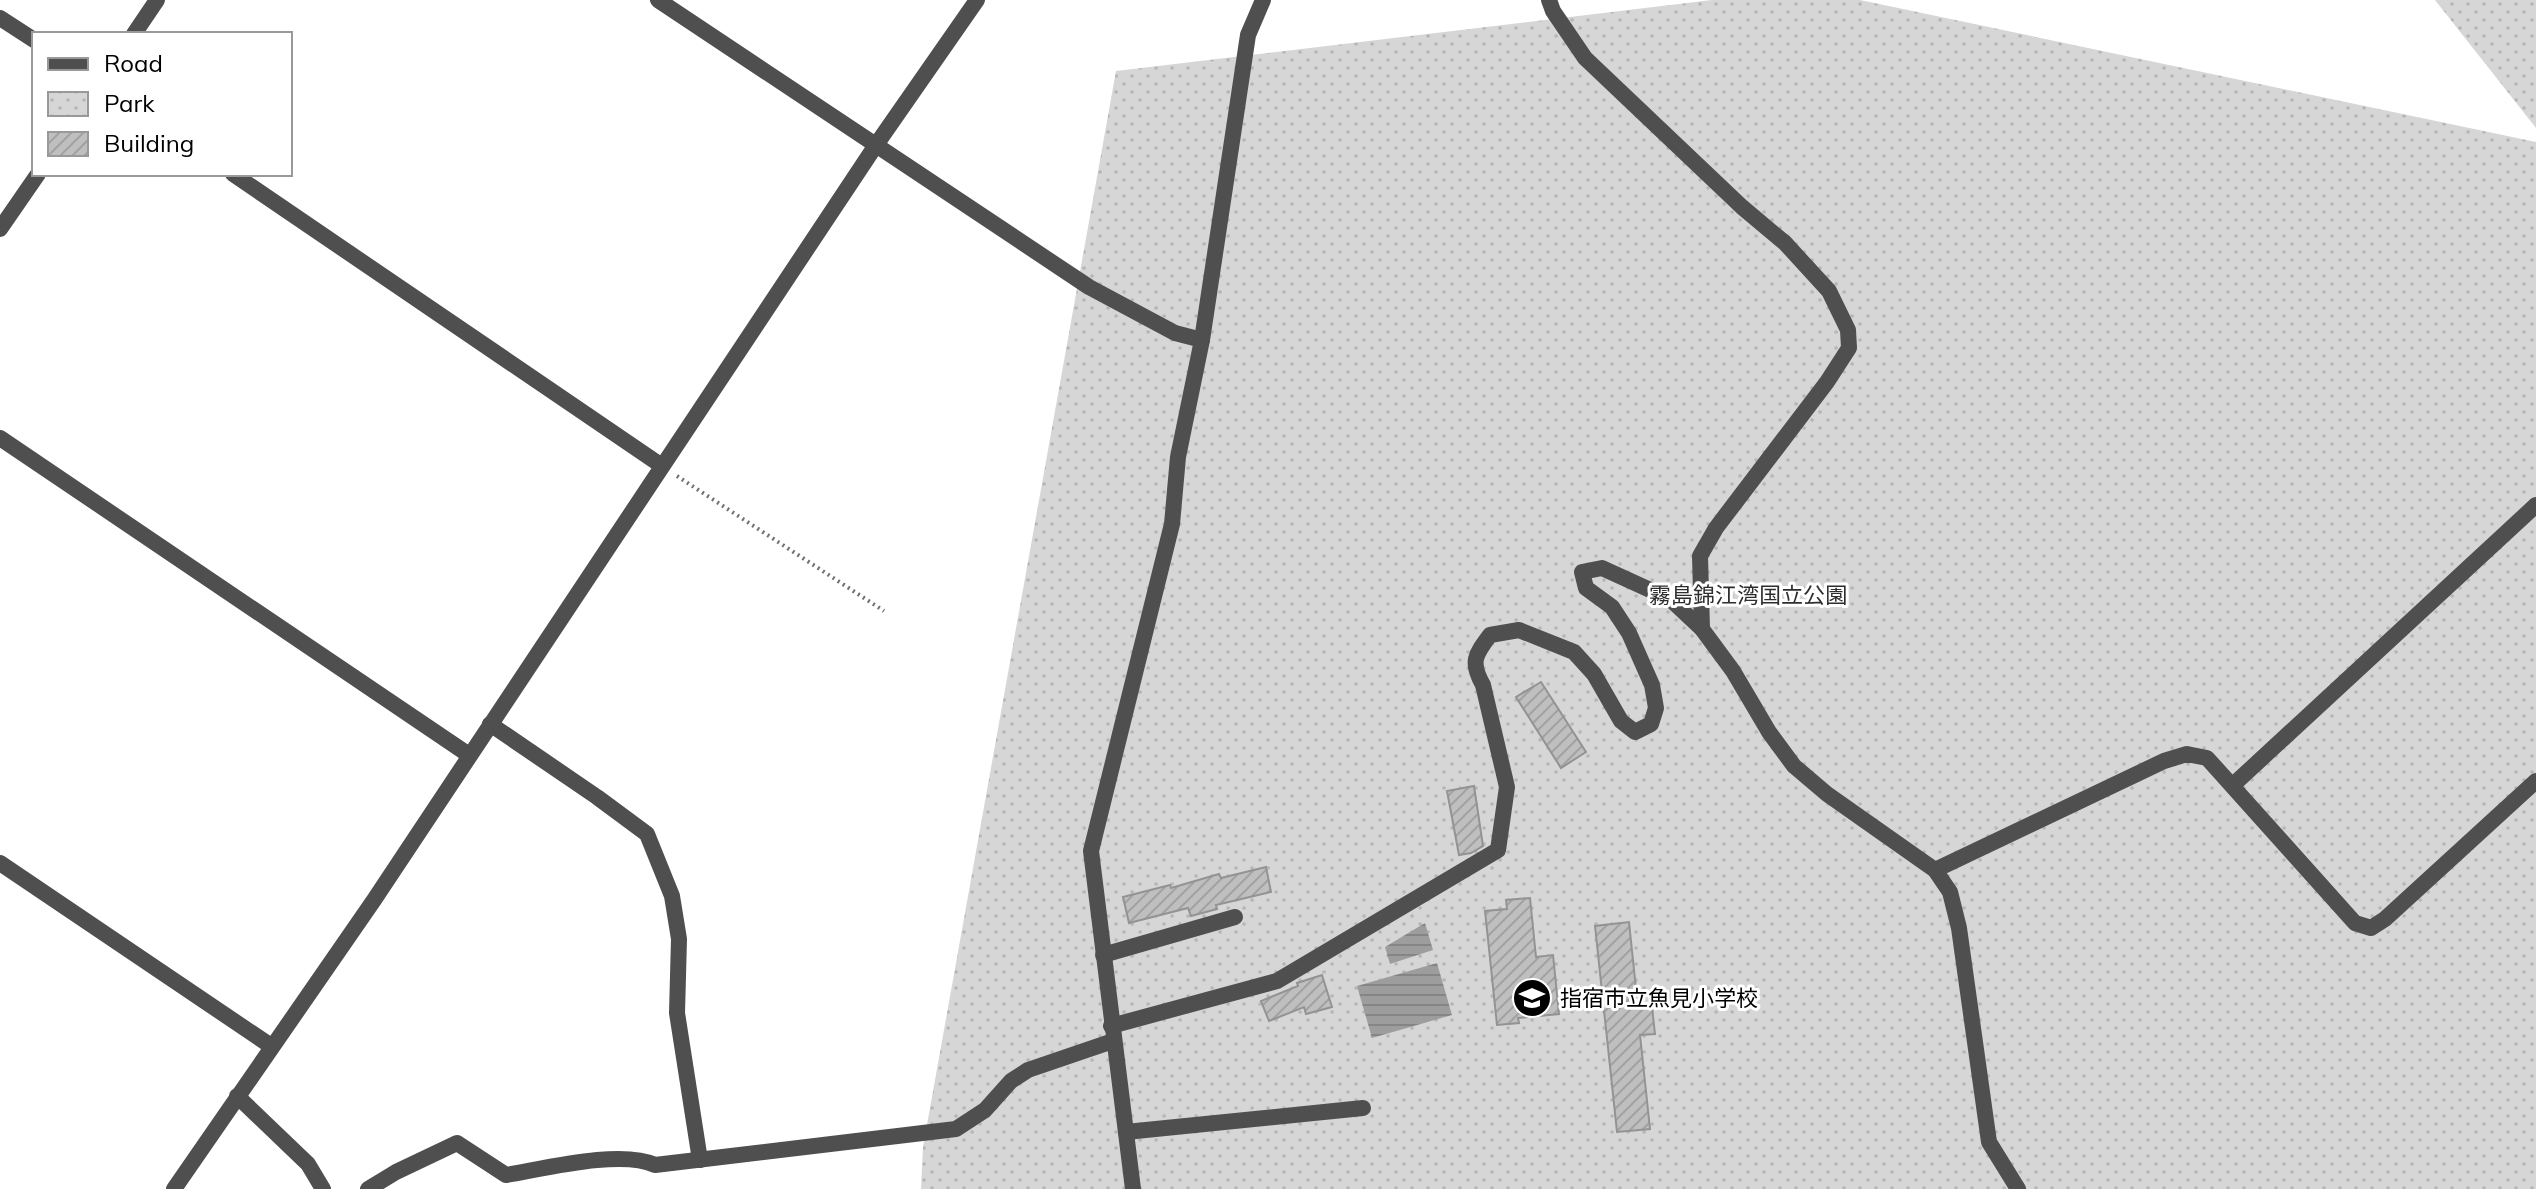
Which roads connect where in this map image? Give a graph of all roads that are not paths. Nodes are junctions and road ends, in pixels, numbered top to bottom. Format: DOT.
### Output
graph roads {
  1 [pos="157,0"];
  2 [pos="658,0"];
  3 [pos="977,0"];
  4 [pos="1263,0"];
  5 [pos="1549,0"];
  6 [pos="0,18"];
  7 [pos="135,32"];
  8 [pos="32,39"];
  9 [pos="876,145"];
  10 [pos="37,176"];
  11 [pos="236,176"];
  12 [pos="0,229"];
  13 [pos="1202,340"];
  14 [pos="0,438"];
  15 [pos="662,466"];
  16 [pos="2536,505"];
  17 [pos="1702,629"];
  18 [pos="490,724"];
  19 [pos="469,755"];
  20 [pos="2536,781"];
  21 [pos="2233,785"];
  22 [pos="0,863"];
  23 [pos="1935,870"];
  24 [pos="1235,917"];
  25 [pos="1103,955"];
  26 [pos="1112,1034"];
  27 [pos="271,1046"];
  28 [pos="237,1096"];
  29 [pos="1363,1108"];
  30 [pos="1126,1132"];
  31 [pos="700,1160"];
  32 [pos="174,1189"];
  33 [pos="323,1189"];
  34 [pos="368,1189"];
  35 [pos="1133,1189"];
  36 [pos="2018,1189"];
  1 -- 7 [label="street"];
  2 -- 9 [label="street"];
  3 -- 9 [label="street"];
  4 -- 13 [label="street"];
  5 -- 17 [label="street"];
  6 -- 8 [label="street"];
  9 -- 13 [label="street"];
  9 -- 15 [label="street"];
  10 -- 12 [label="street"];
  11 -- 15 [label="street"];
  13 -- 25 [label="street"];
  14 -- 19 [label="street"];
  15 -- 18 [label="street"];
  16 -- 21 [label="street"];
  17 -- 23 [label="street"];
  17 -- 26 [label="street"];
  18 -- 19 [label="street"];
  18 -- 31 [label="street"];
  19 -- 27 [label="street"];
  20 -- 21 [label="street"];
  21 -- 23 [label="street"];
  22 -- 27 [label="street"];
  23 -- 36 [label="street"];
  24 -- 25 [label="street"];
  25 -- 26 [label="street"];
  26 -- 30 [label="street"];
  26 -- 31 [label="street"];
  27 -- 28 [label="street"];
  28 -- 32 [label="street"];
  28 -- 33 [label="street"];
  29 -- 30 [label="street"];
  30 -- 35 [label="street"];
  31 -- 34 [label="street"];
}
